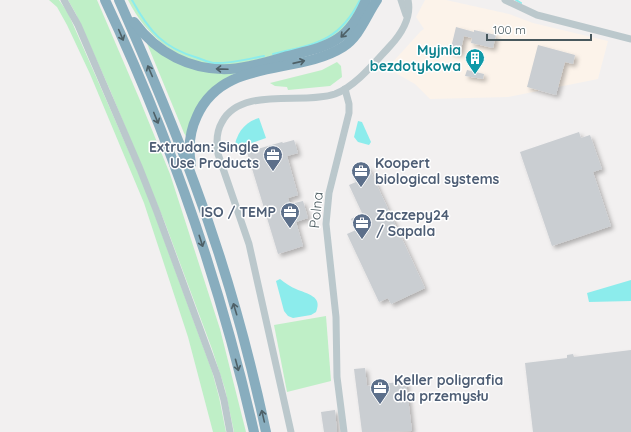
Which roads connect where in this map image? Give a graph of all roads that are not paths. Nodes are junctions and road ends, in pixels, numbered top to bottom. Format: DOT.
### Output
graph roads {
  1 [pos="64,0"];
  2 [pos="105,0"];
  3 [pos="119,0"];
  4 [pos="366,0"];
  5 [pos="377,0"];
  6 [pos="401,0"];
  7 [pos="408,0"];
  8 [pos="505,0"];
  9 [pos="407,17"];
  10 [pos="631,39"];
  11 [pos="345,89"];
  12 [pos="195,186"];
  13 [pos="230,432"];
  14 [pos="254,432"];
  15 [pos="266,432"];
  16 [pos="291,432"];
  17 [pos="344,432"];
  1 -- 13 [label="street"];
  2 -- 14 [label="highway, one-way"];
  4 -- 3 [label="highway, one-way"];
  12 -- 3 [label="highway, one-way"];
  12 -- 5 [label="highway, one-way"];
  6 -- 9 [label="street"];
  7 -- 9 [label="street"];
  8 -- 10 [label="street"];
  9 -- 11 [label="street"];
  11 -- 16 [label="street"];
  11 -- 17 [label="street, Polna"];
  15 -- 12 [label="highway, one-way"];
}
